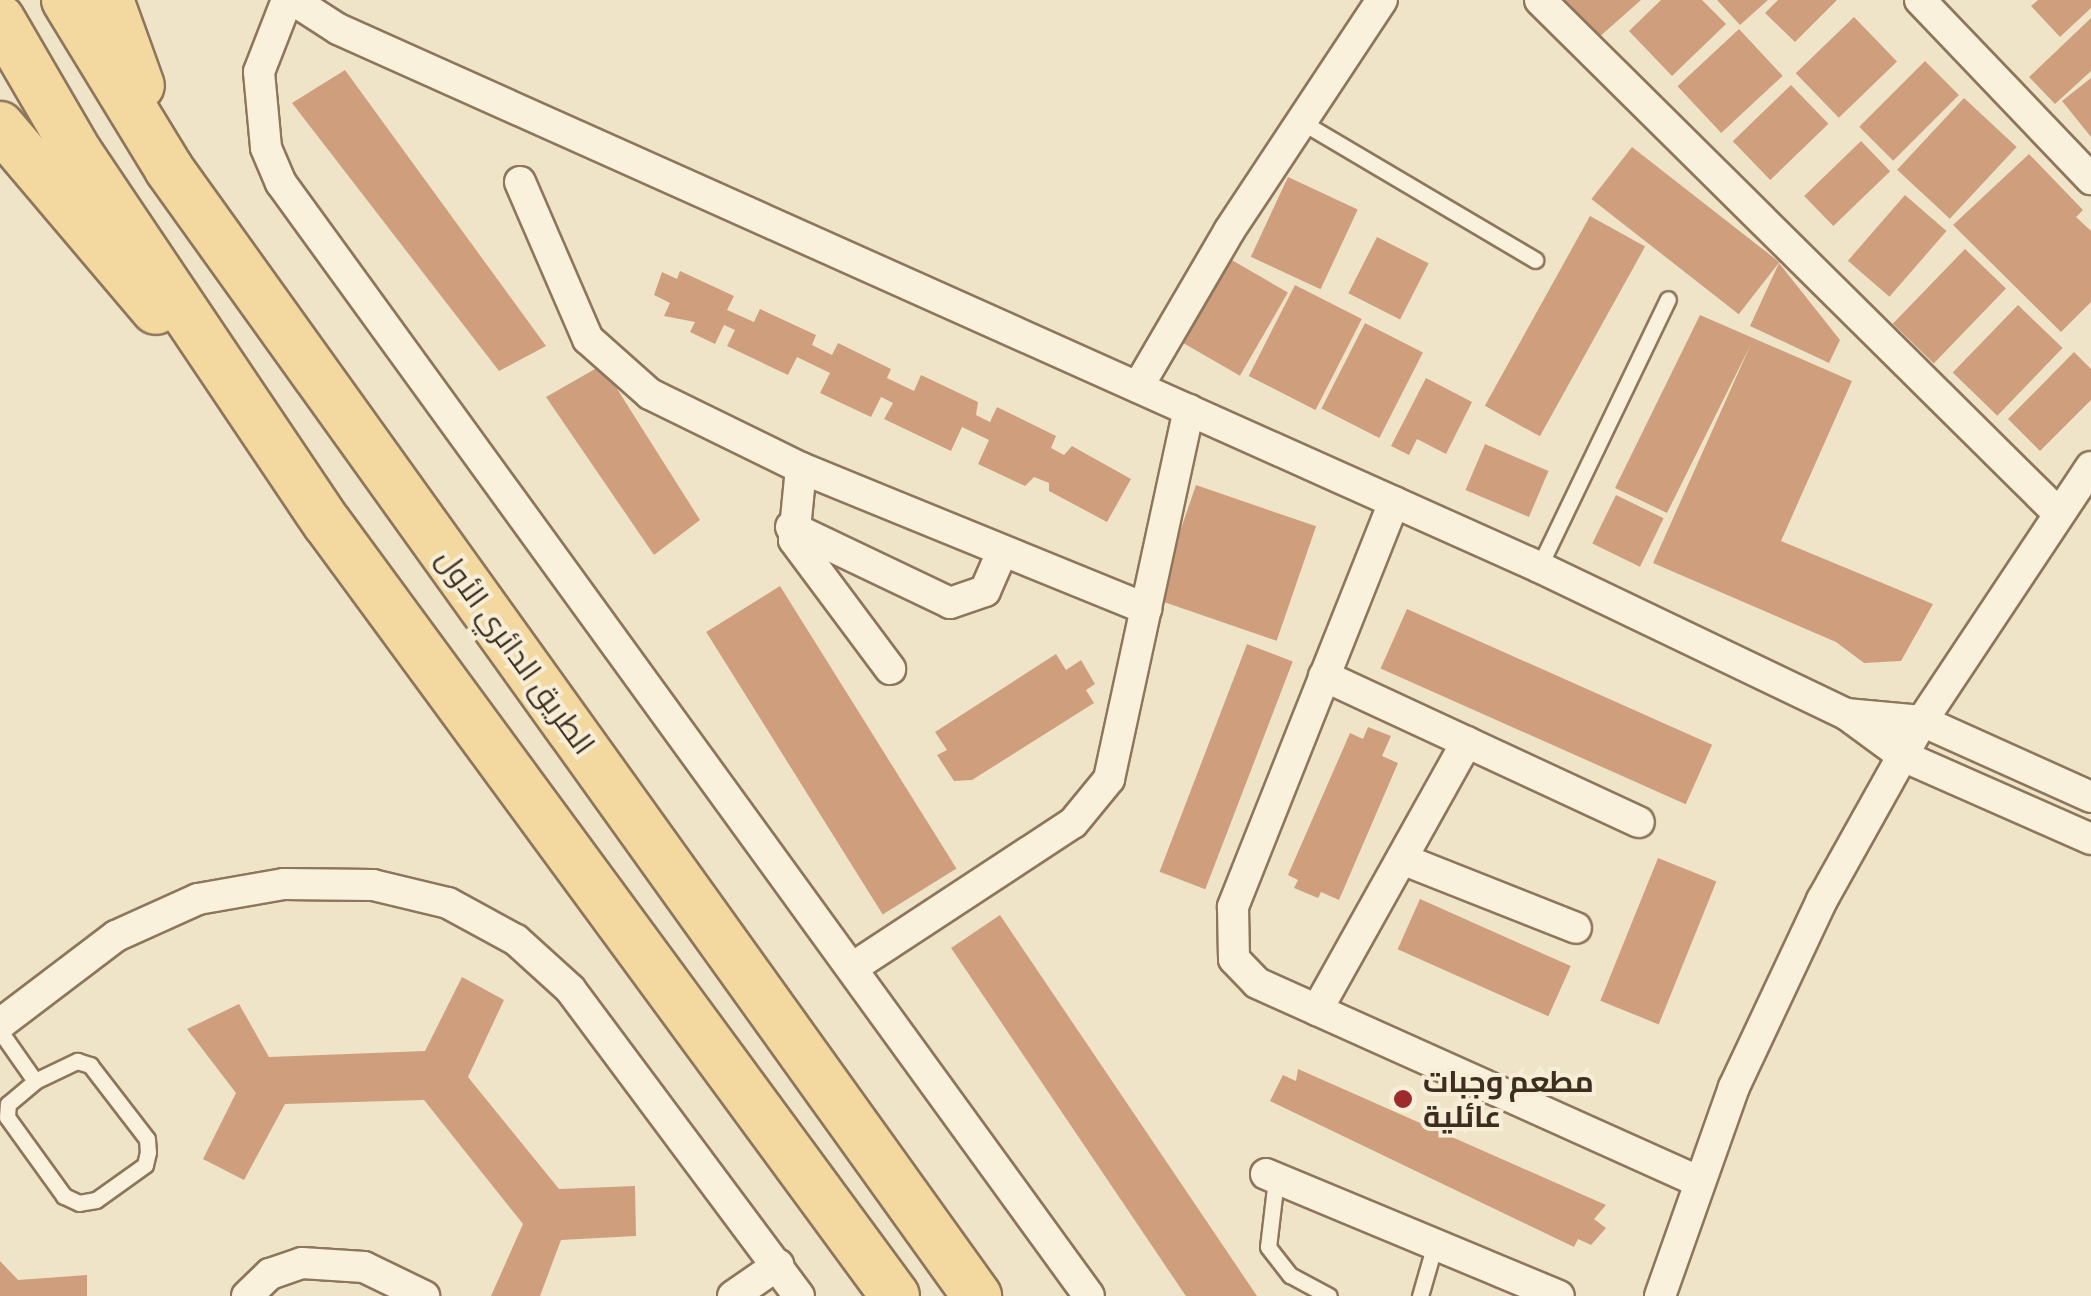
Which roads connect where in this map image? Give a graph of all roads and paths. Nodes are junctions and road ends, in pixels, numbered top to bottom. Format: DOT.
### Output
graph roads {
  1 [pos="66,0"];
  2 [pos="109,0"];
  3 [pos="290,0"];
  4 [pos="1382,0"];
  5 [pos="1540,0"];
  6 [pos="1920,0"];
  7 [pos="0,19"];
  8 [pos="1302,122"];
  9 [pos="0,126"];
  10 [pos="170,169"];
  11 [pos="2091,179"];
  12 [pos="520,182"];
  13 [pos="1535,260"];
  14 [pos="1668,300"];
  15 [pos="227,378"];
  16 [pos="1138,387"];
  17 [pos="1189,410"];
  18 [pos="2091,467"];
  19 [pos="801,468"];
  20 [pos="1394,502"];
  21 [pos="2059,514"];
  22 [pos="791,527"];
  23 [pos="1002,552"];
  24 [pos="1539,567"];
  25 [pos="1146,609"];
  26 [pos="890,669"];
  27 [pos="1324,676"];
  28 [pos="1846,714"];
  29 [pos="1922,721"];
  30 [pos="1468,742"];
  31 [pos="1903,756"];
  32 [pos="2091,797"];
  33 [pos="1639,822"];
  34 [pos="2091,839"];
  35 [pos="1402,859"];
  36 [pos="1576,928"];
  37 [pos="852,968"];
  38 [pos="1317,1010"];
  39 [pos="0,1028"];
  40 [pos="35,1081"];
  41 [pos="1271,1176"];
  42 [pos="1698,1181"];
  43 [pos="1435,1244"];
  44 [pos="778,1265"];
  45 [pos="248,1296"];
  46 [pos="424,1296"];
  47 [pos="733,1296"];
  48 [pos="800,1296"];
  49 [pos="895,1296"];
  50 [pos="976,1296"];
  51 [pos="1089,1296"];
  52 [pos="1329,1296"];
  53 [pos="1420,1296"];
  54 [pos="1559,1296"];
  55 [pos="1660,1296"];
  1 -- 10 [label="main road, الطريق الدائري الأول"];
  2 -- 10 [label="main road"];
  3 -- 16 [label="street"];
  3 -- 37 [label="street"];
  4 -- 8 [label="street"];
  5 -- 21 [label="street"];
  6 -- 11 [label="street"];
  7 -- 15 [label="main road"];
  8 -- 13 [label="lane"];
  8 -- 16 [label="street"];
  9 -- 15 [label="main road"];
  10 -- 50 [label="main road, الطريق الدائري الأول"];
  12 -- 19 [label="street"];
  14 -- 24 [label="lane"];
  15 -- 49 [label="main road"];
  16 -- 17 [label="street"];
  17 -- 20 [label="street"];
  17 -- 25 [label="street"];
  18 -- 21 [label="street"];
  19 -- 22 [label="street"];
  19 -- 23 [label="street"];
  20 -- 24 [label="street"];
  20 -- 27 [label="street"];
  21 -- 29 [label="street"];
  22 -- 23 [label="street"];
  22 -- 26 [label="street"];
  23 -- 25 [label="street"];
  24 -- 28 [label="street"];
  25 -- 37 [label="street"];
  27 -- 30 [label="street"];
  27 -- 38 [label="street"];
  28 -- 29 [label="street"];
  28 -- 31 [label="street"];
  29 -- 31 [label="street"];
  29 -- 32 [label="street"];
  30 -- 33 [label="street"];
  30 -- 35 [label="street"];
  31 -- 34 [label="street"];
  31 -- 42 [label="street"];
  35 -- 36 [label="street"];
  35 -- 38 [label="street"];
  37 -- 51 [label="street"];
  38 -- 42 [label="street"];
  39 -- 40 [label="lane"];
  39 -- 44 [label="street"];
  40 -- 40 [label="lane"];
  41 -- 43 [label="street"];
  41 -- 52 [label="lane"];
  42 -- 55 [label="street"];
  43 -- 53 [label="lane"];
  43 -- 54 [label="street"];
  44 -- 47 [label="street"];
  44 -- 48 [label="street"];
  45 -- 46 [label="street"];
}
